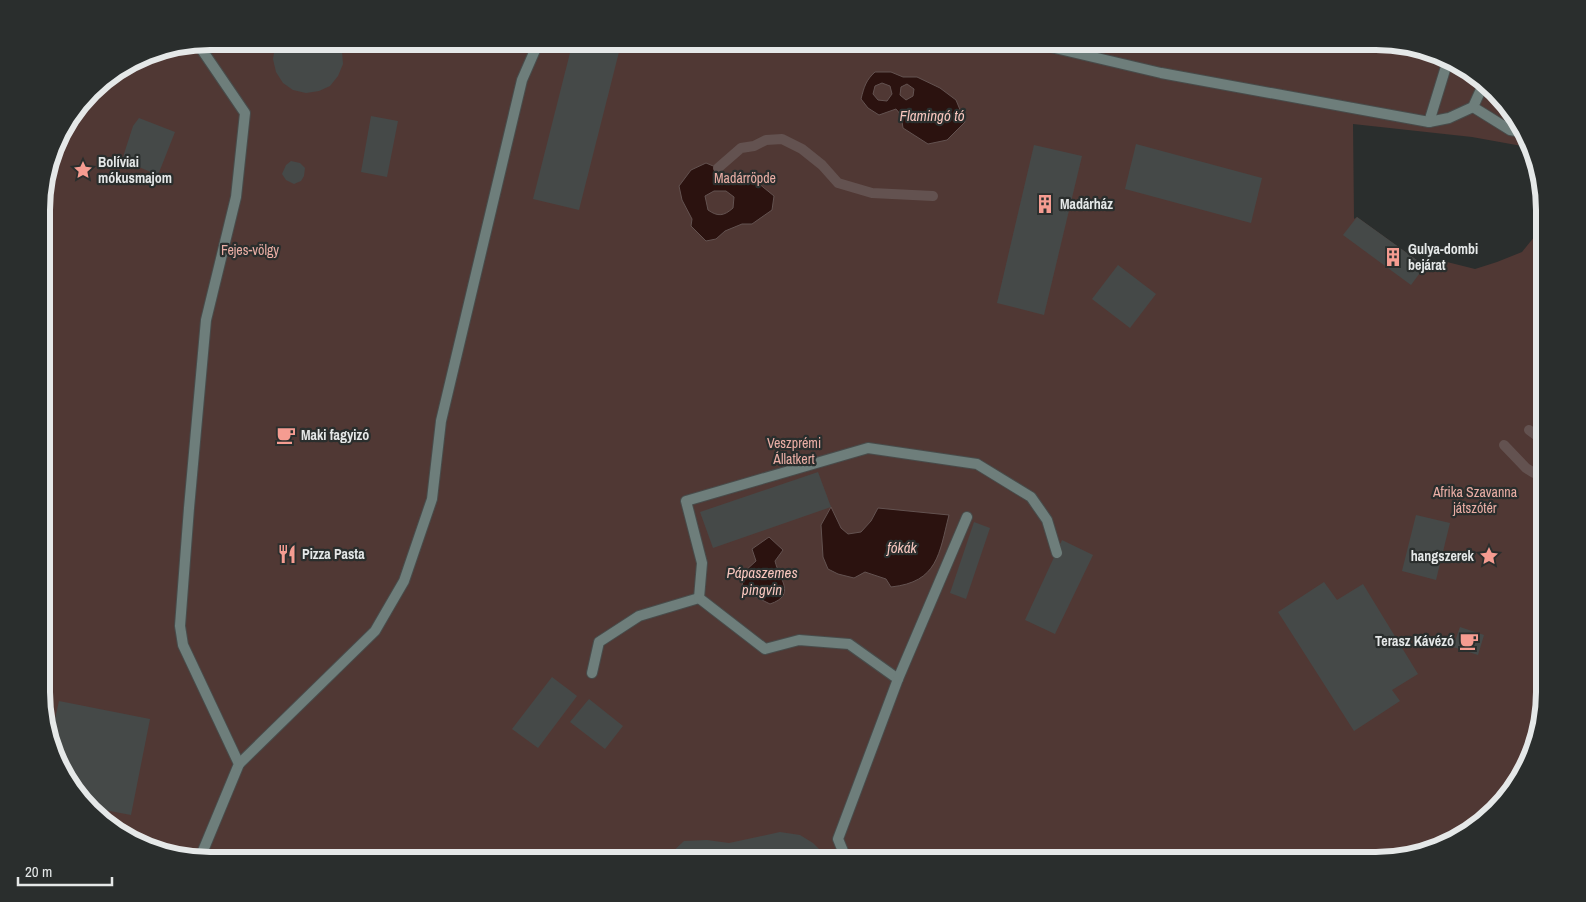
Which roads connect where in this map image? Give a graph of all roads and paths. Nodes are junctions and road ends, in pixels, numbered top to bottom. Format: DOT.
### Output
graph roads {
  1 [pos="202,50"];
  2 [pos="535,50"];
  3 [pos="1063,50"];
  4 [pos="1446,66"];
  5 [pos="1481,90"];
  6 [pos="1473,107"];
  7 [pos="1429,122"];
  8 [pos="1514,131"];
  9 [pos="967,517"];
  10 [pos="1056,553"];
  11 [pos="699,598"];
  12 [pos="592,674"];
  13 [pos="898,679"];
  14 [pos="239,764"];
  15 [pos="203,852"];
  16 [pos="844,852"];
  1 -- 14 [label="street"];
  2 -- 14 [label="street"];
  3 -- 7 [label="street"];
  4 -- 7 [label="street"];
  5 -- 6 [label="street"];
  6 -- 7 [label="street"];
  6 -- 8 [label="street"];
  9 -- 13 [label="street"];
  10 -- 11 [label="street"];
  11 -- 12 [label="street"];
  11 -- 13 [label="street"];
  13 -- 16 [label="street"];
  14 -- 15 [label="street"];
}
